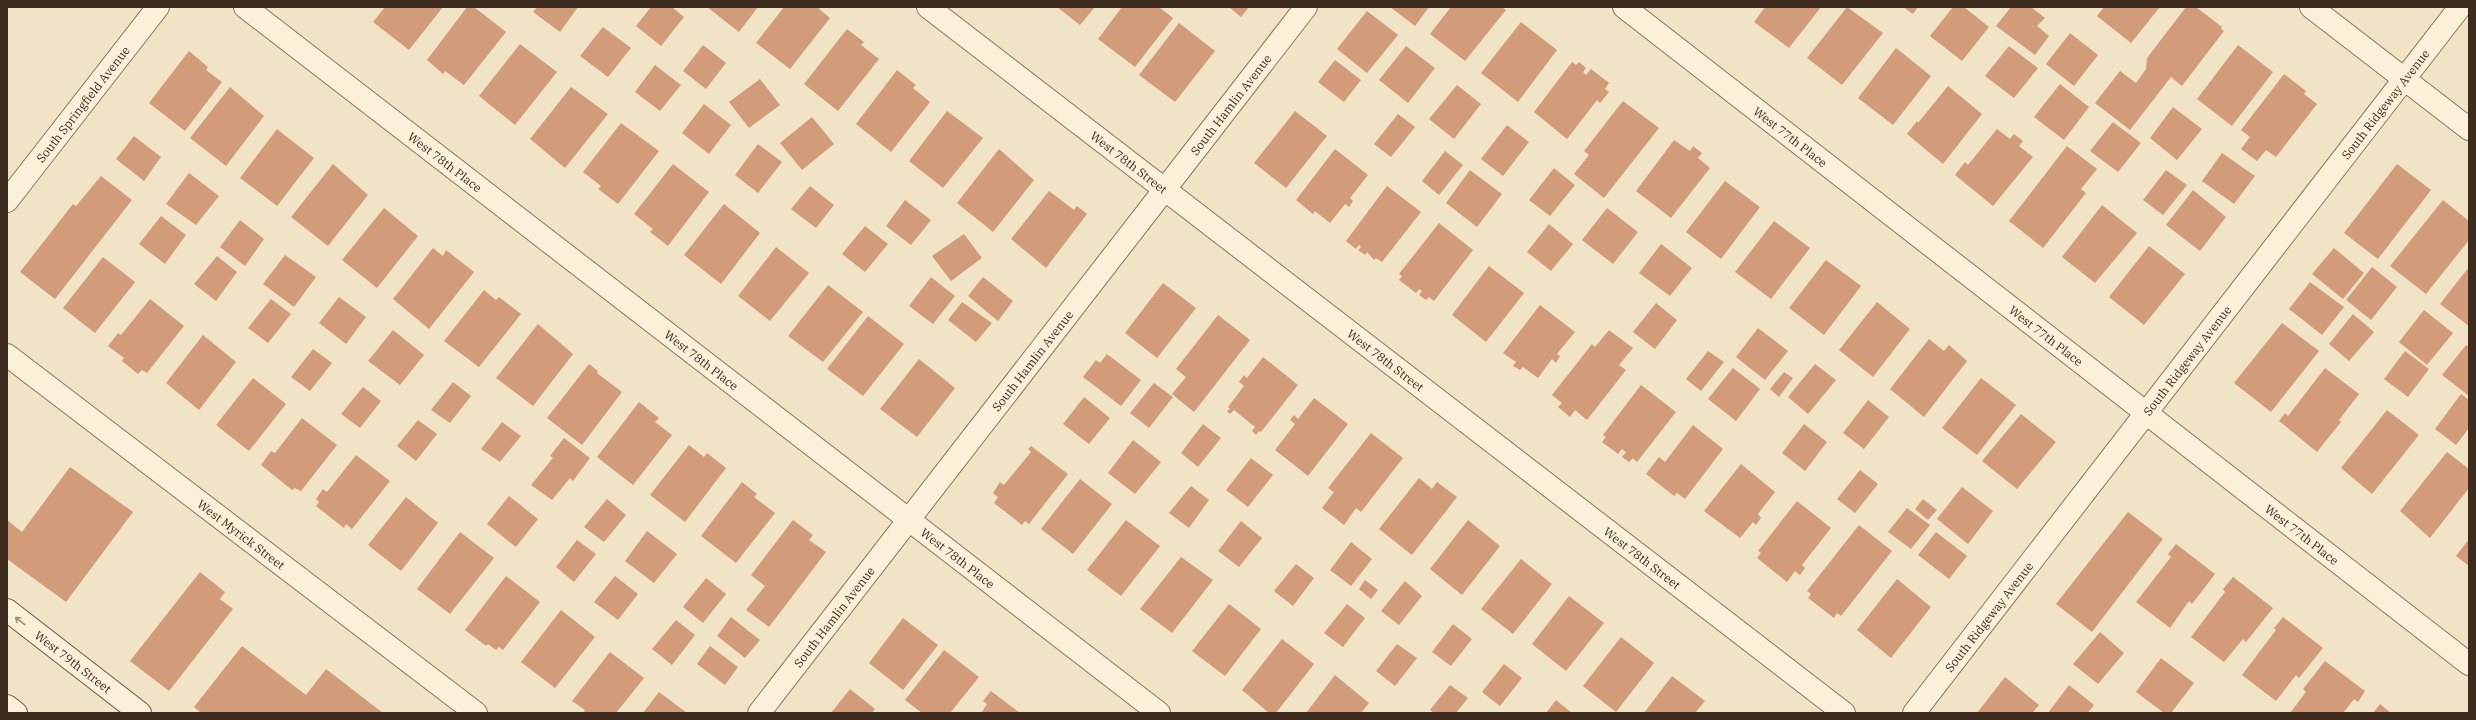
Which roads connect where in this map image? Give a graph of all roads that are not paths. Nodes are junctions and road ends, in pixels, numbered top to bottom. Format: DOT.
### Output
graph roads {
  1 [pos="158,7"];
  2 [pos="245,7"];
  3 [pos="928,7"];
  4 [pos="1306,7"];
  5 [pos="1624,7"];
  6 [pos="2311,7"];
  7 [pos="2460,7"];
  8 [pos="2404,79"];
  9 [pos="2469,129"];
  10 [pos="1164,190"];
  11 [pos="7,201"];
  12 [pos="7,355"];
  13 [pos="2146,413"];
  14 [pos="909,518"];
  15 [pos="7,610"];
  16 [pos="2469,664"];
  17 [pos="7,706"];
  18 [pos="16,713"];
  19 [pos="140,713"];
  20 [pos="476,713"];
  21 [pos="758,713"];
  22 [pos="1159,713"];
  23 [pos="1844,713"];
  24 [pos="1914,713"];
  1 -- 11 [label="street, South Springfield Avenue"];
  2 -- 14 [label="street, West 78th Place"];
  3 -- 10 [label="street, West 78th Street"];
  4 -- 10 [label="street, South Hamlin Avenue"];
  5 -- 13 [label="street, West 77th Place"];
  6 -- 8 [label="street"];
  7 -- 8 [label="street, South Ridgeway Avenue"];
  8 -- 9 [label="street"];
  8 -- 13 [label="street, South Ridgeway Avenue"];
  10 -- 14 [label="street, South Hamlin Avenue"];
  10 -- 23 [label="street, West 78th Street"];
  12 -- 20 [label="street, West Myrick Street"];
  13 -- 16 [label="street, West 77th Place"];
  13 -- 24 [label="street, South Ridgeway Avenue"];
  14 -- 21 [label="street, South Hamlin Avenue"];
  14 -- 22 [label="street, West 78th Place"];
  19 -- 15 [label="street, West 79th Street, one-way"];
  17 -- 18 [label="street"];
}
